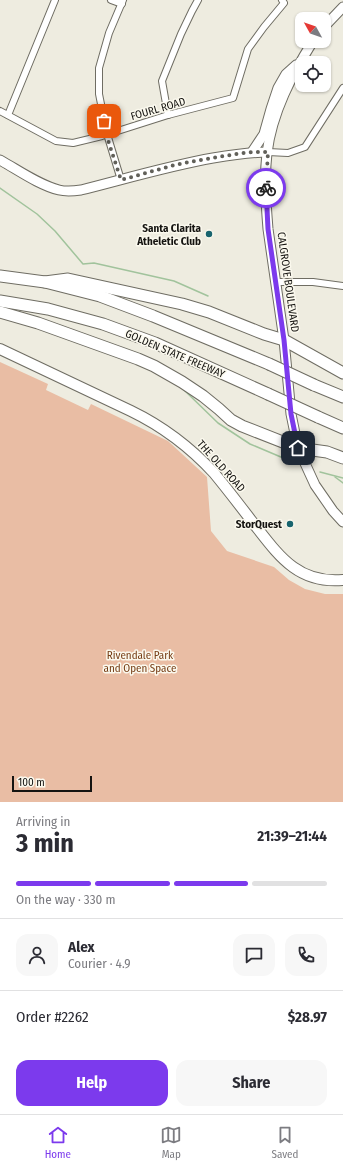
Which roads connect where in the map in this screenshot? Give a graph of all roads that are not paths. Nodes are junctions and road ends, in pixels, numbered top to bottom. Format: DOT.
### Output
graph roads {
  1 [pos="55,0"];
  2 [pos="112,0"];
  3 [pos="198,0"];
  4 [pos="123,2"];
  5 [pos="283,2"];
  6 [pos="343,7"];
  7 [pos="331,20"];
  8 [pos="295,66"];
  9 [pos="295,71"];
  10 [pos="343,88"];
  11 [pos="0,111"];
  12 [pos="8,115"];
  13 [pos="168,115"];
  14 [pos="106,134"];
  15 [pos="252,152"];
  16 [pos="268,152"];
  17 [pos="0,160"];
  18 [pos="121,180"];
  19 [pos="0,276"];
  20 [pos="45,282"];
  21 [pos="276,282"];
  22 [pos="343,286"];
  23 [pos="0,301"];
  24 [pos="0,312"];
  25 [pos="284,340"];
  26 [pos="0,349"];
  27 [pos="343,373"];
  28 [pos="343,398"];
  29 [pos="343,428"];
  30 [pos="298,448"];
  31 [pos="343,458"];
  32 [pos="343,522"];
  33 [pos="343,580"];
  1 -- 12 [label="street"];
  2 -- 4 [label="street"];
  3 -- 13 [label="street"];
  4 -- 14 [label="street"];
  5 -- 13 [label="street, FOURL ROAD"];
  6 -- 7 [label="street"];
  8 -- 15 [label="street"];
  9 -- 16 [label="street, CALGROVE BOULEVARD"];
  10 -- 16 [label="street"];
  11 -- 12 [label="street, FOURL ROAD"];
  12 -- 14 [label="street, FOURL ROAD"];
  13 -- 14 [label="street, FOURL ROAD"];
  14 -- 18 [label="street"];
  15 -- 16 [label="street"];
  15 -- 18 [label="street"];
  16 -- 21 [label="street, CALGROVE BOULEVARD"];
  17 -- 18 [label="street"];
  19 -- 20 [label="highway"];
  20 -- 25 [label="highway"];
  20 -- 28 [label="highway, bridge"];
  21 -- 22 [label="street"];
  21 -- 25 [label="street, CALGROVE BOULEVARD"];
  23 -- 29 [label="highway, GOLDEN STATE FREEWAY, bridge"];
  24 -- 30 [label="highway"];
  25 -- 27 [label="highway"];
  25 -- 30 [label="street, CALGROVE BOULEVARD"];
  26 -- 33 [label="main road, THE OLD ROAD"];
  30 -- 31 [label="highway"];
  30 -- 32 [label="street, CALGROVE BOULEVARD"];
}
